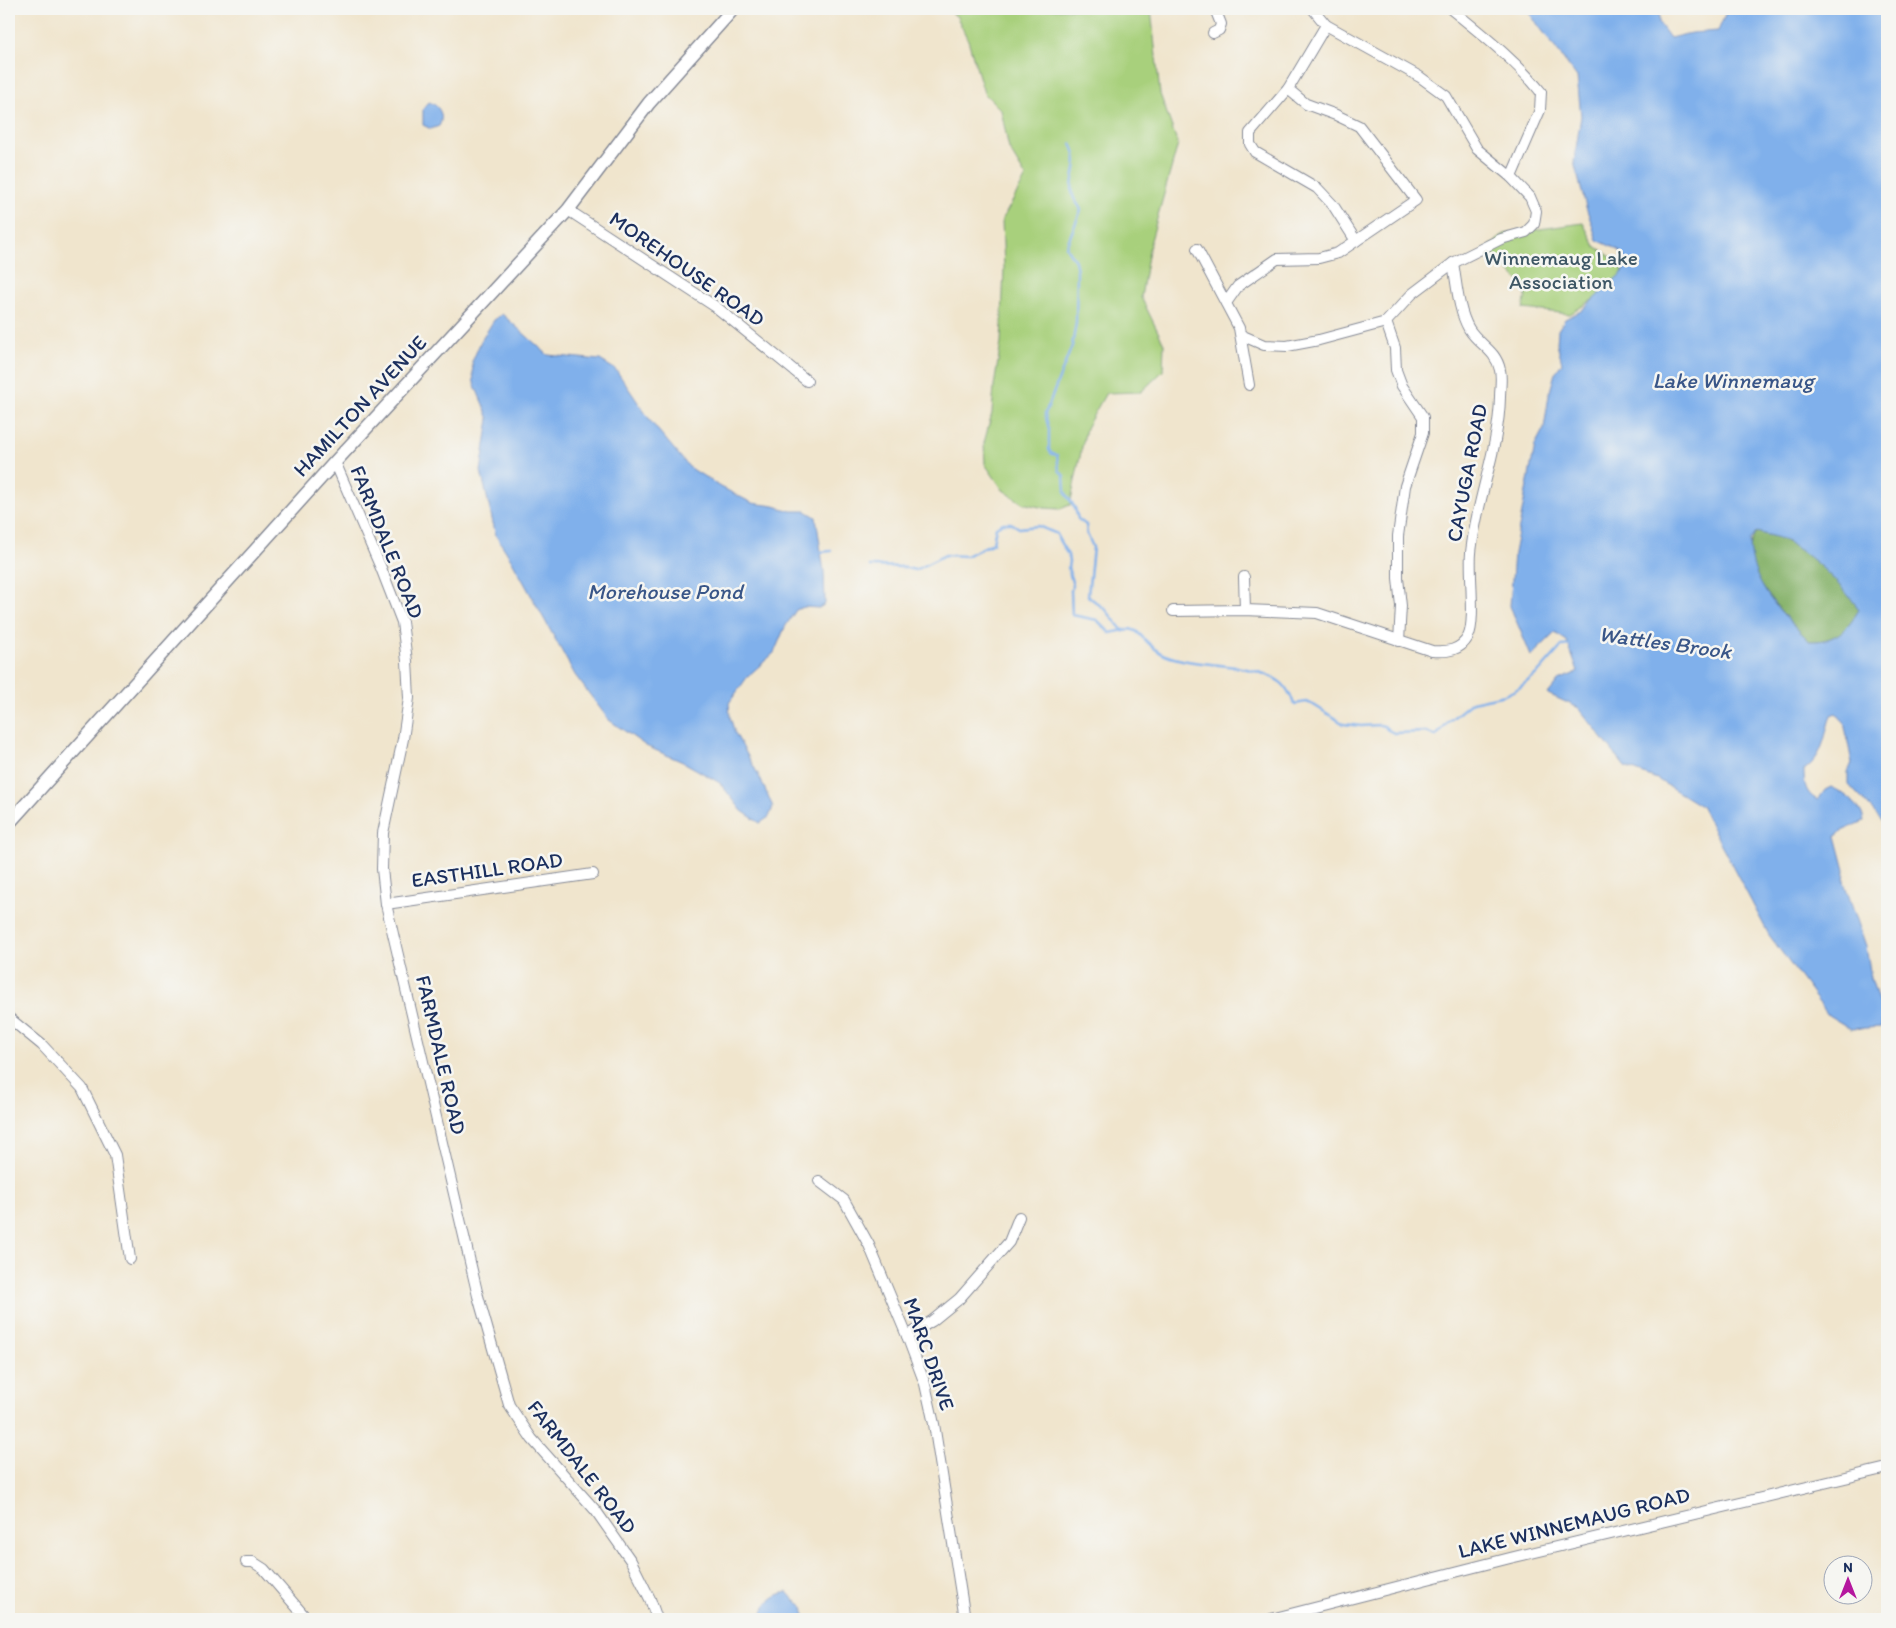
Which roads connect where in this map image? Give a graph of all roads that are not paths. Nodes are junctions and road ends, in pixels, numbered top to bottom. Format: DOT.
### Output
graph roads {
  1 [pos="733,9"];
  2 [pos="1215,9"];
  3 [pos="1313,9"];
  4 [pos="1451,9"];
  5 [pos="1326,26"];
  6 [pos="1213,33"];
  7 [pos="1288,89"];
  8 [pos="1511,177"];
  9 [pos="568,210"];
  10 [pos="1356,241"];
  11 [pos="1197,249"];
  12 [pos="1453,263"];
  13 [pos="1226,303"];
  14 [pos="1386,322"];
  15 [pos="1241,335"];
  16 [pos="807,381"];
  17 [pos="1249,385"];
  18 [pos="335,462"];
  19 [pos="1244,577"];
  20 [pos="1245,610"];
  21 [pos="1173,611"];
  22 [pos="1399,641"];
  23 [pos="9,823"];
  24 [pos="593,874"];
  25 [pos="386,904"];
  26 [pos="9,1018"];
  27 [pos="818,1181"];
  28 [pos="1019,1217"];
  29 [pos="130,1259"];
  30 [pos="906,1336"];
  31 [pos="1887,1468"];
  32 [pos="246,1562"];
  33 [pos="307,1619"];
  34 [pos="657,1619"];
  35 [pos="965,1619"];
  36 [pos="1271,1619"];
  1 -- 9 [label="street, HAMILTON AVENUE"];
  2 -- 6 [label="street"];
  3 -- 5 [label="street"];
  4 -- 8 [label="street"];
  5 -- 7 [label="street"];
  5 -- 8 [label="street"];
  7 -- 10 [label="street"];
  7 -- 10 [label="street"];
  8 -- 12 [label="street"];
  9 -- 16 [label="street, MOREHOUSE ROAD"];
  9 -- 18 [label="street, HAMILTON AVENUE"];
  10 -- 13 [label="street"];
  11 -- 13 [label="street"];
  12 -- 14 [label="street"];
  12 -- 22 [label="street, CAYUGA ROAD"];
  13 -- 15 [label="street"];
  14 -- 15 [label="street"];
  14 -- 22 [label="street"];
  15 -- 17 [label="street"];
  18 -- 23 [label="street, HAMILTON AVENUE"];
  18 -- 25 [label="street, FARMDALE ROAD"];
  19 -- 20 [label="street"];
  20 -- 21 [label="street, CAYUGA ROAD"];
  20 -- 22 [label="street, CAYUGA ROAD"];
  24 -- 25 [label="street, EASTHILL ROAD"];
  25 -- 34 [label="street, FARMDALE ROAD"];
  26 -- 29 [label="street"];
  27 -- 30 [label="street, MARC DRIVE"];
  28 -- 30 [label="street"];
  30 -- 35 [label="street, MARC DRIVE"];
  31 -- 36 [label="street, LAKE WINNEMAUG ROAD"];
  32 -- 33 [label="street"];
}
